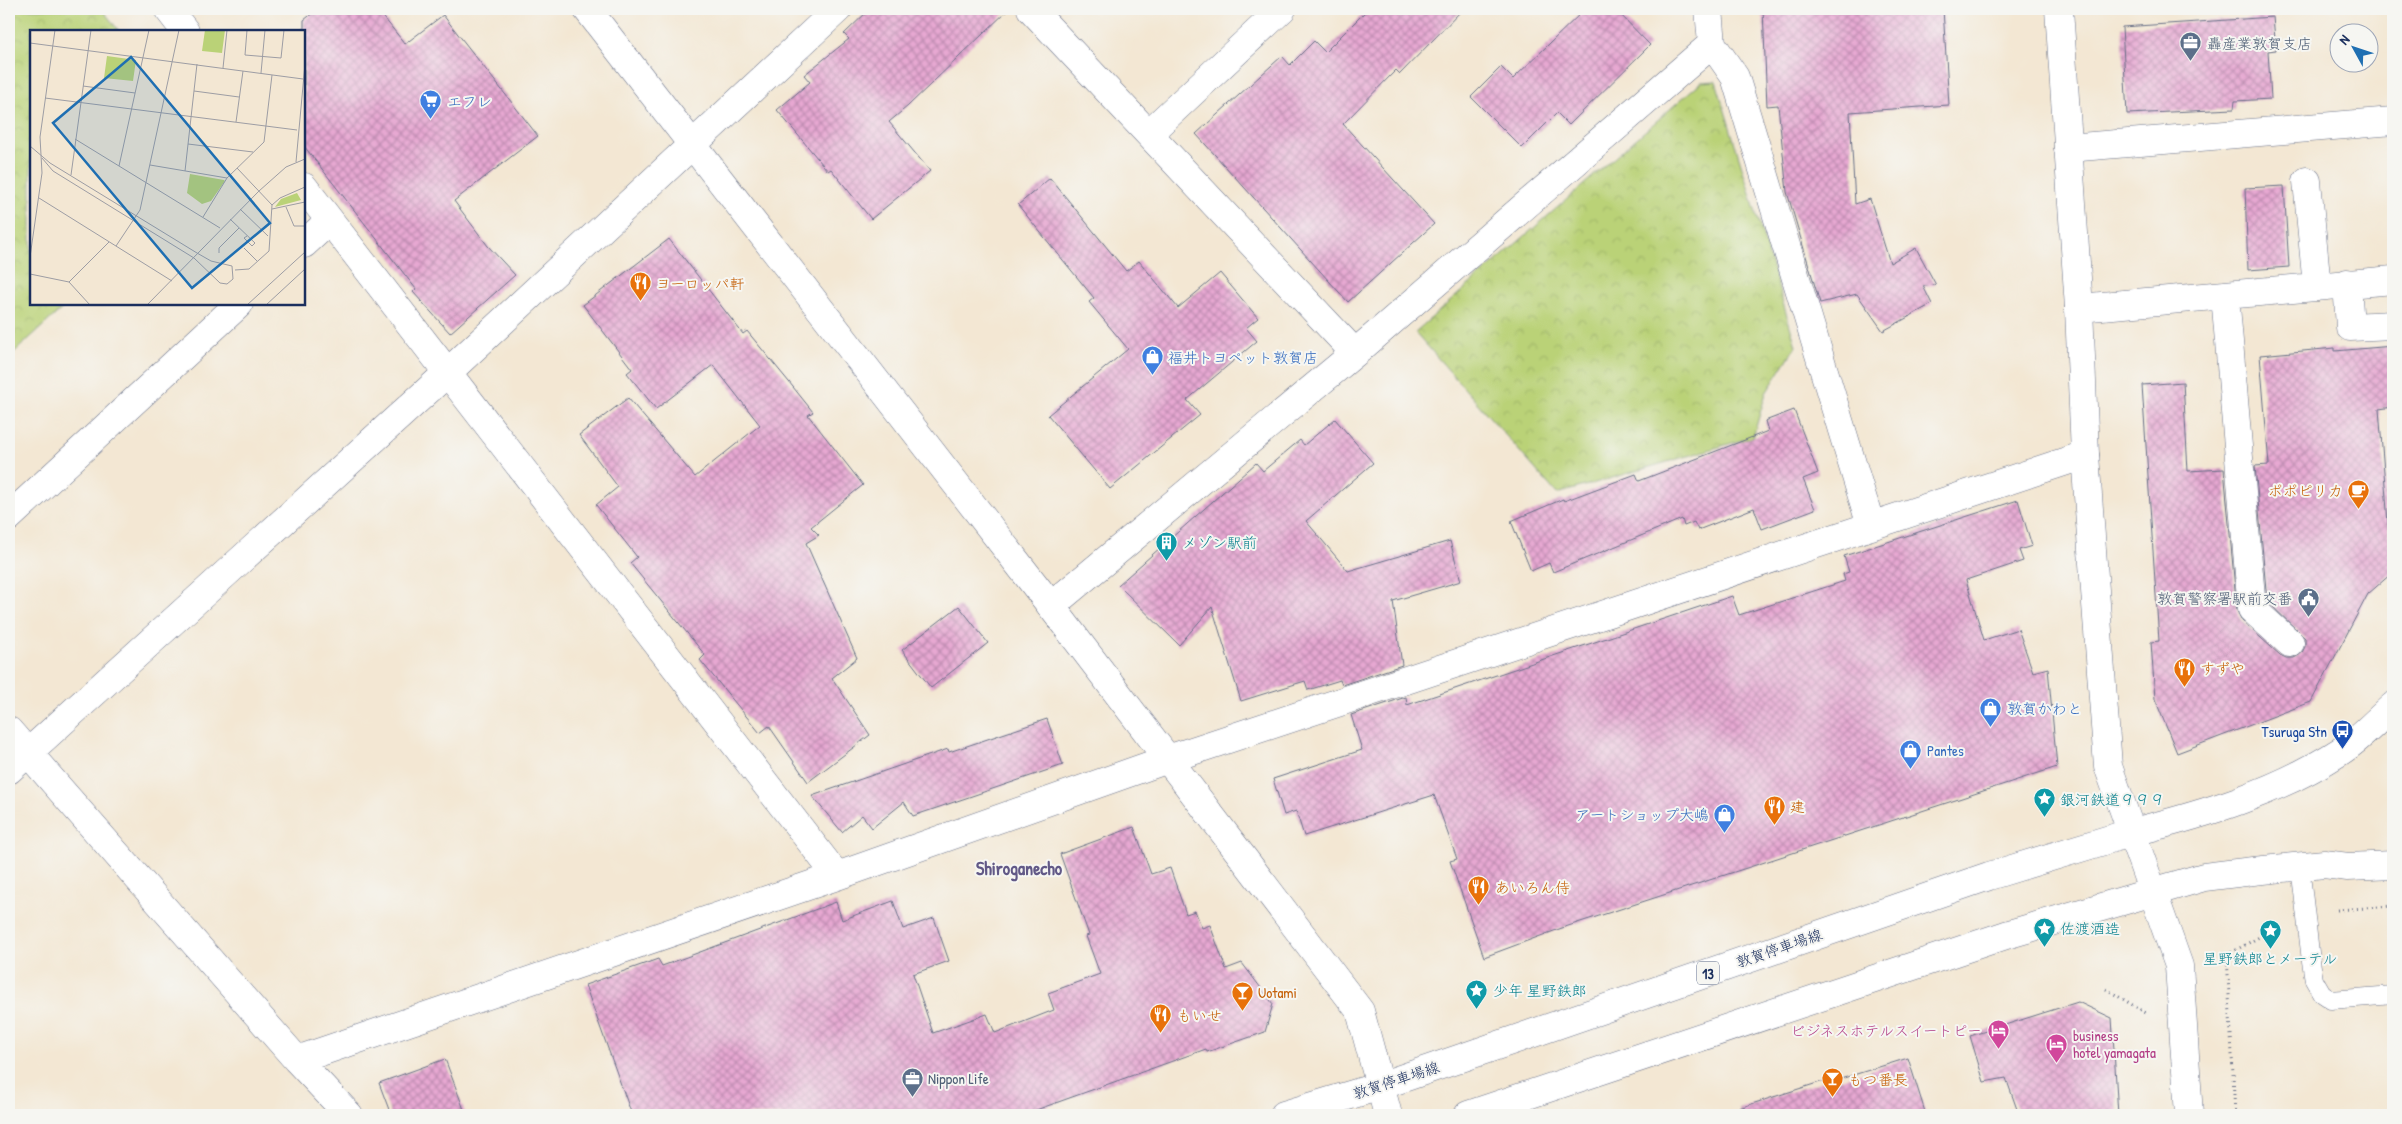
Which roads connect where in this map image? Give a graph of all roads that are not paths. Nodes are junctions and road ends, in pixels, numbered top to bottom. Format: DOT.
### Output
graph roads {
  1 [pos="168,9"];
  2 [pos="586,9"];
  3 [pos="838,9"];
  4 [pos="1030,9"];
  5 [pos="1282,9"];
  6 [pos="1709,9"];
  7 [pos="2058,9"];
  8 [pos="184,30"];
  9 [pos="1712,44"];
  10 [pos="2393,121"];
  11 [pos="1149,133"];
  12 [pos="692,144"];
  13 [pos="2068,148"];
  14 [pos="2307,181"];
  15 [pos="305,188"];
  16 [pos="329,221"];
  17 [pos="305,243"];
  18 [pos="2393,280"];
  19 [pos="2347,283"];
  20 [pos="2317,287"];
  21 [pos="2225,295"];
  22 [pos="239,305"];
  23 [pos="2079,308"];
  24 [pos="2393,325"];
  25 [pos="1355,353"];
  26 [pos="446,374"];
  27 [pos="2085,455"];
  28 [pos="9,517"];
  29 [pos="1871,526"];
  30 [pos="1051,606"];
  31 [pos="2290,643"];
  32 [pos="2393,706"];
  33 [pos="9,730"];
  34 [pos="1168,759"];
  35 [pos="18,761"];
  36 [pos="2133,832"];
  37 [pos="2393,865"];
  38 [pos="2300,866"];
  39 [pos="837,876"];
  40 [pos="2153,892"];
  41 [pos="2393,995"];
  42 [pos="297,1060"];
  43 [pos="1380,1086"];
  44 [pos="349,1115"];
  45 [pos="1284,1115"];
  46 [pos="1388,1115"];
  47 [pos="1468,1115"];
  48 [pos="2189,1115"];
  1 -- 8 [label="street"];
  2 -- 12 [label="street"];
  3 -- 12 [label="street"];
  4 -- 11 [label="street"];
  5 -- 11 [label="street"];
  6 -- 9 [label="street"];
  7 -- 13 [label="street"];
  9 -- 25 [label="street"];
  9 -- 29 [label="street"];
  10 -- 13 [label="street"];
  11 -- 25 [label="street"];
  12 -- 26 [label="street"];
  12 -- 30 [label="street"];
  13 -- 23 [label="street"];
  14 -- 20 [label="street"];
  15 -- 16 [label="street"];
  16 -- 17 [label="street"];
  16 -- 26 [label="street"];
  18 -- 19 [label="street"];
  19 -- 20 [label="street"];
  19 -- 24 [label="street"];
  20 -- 21 [label="street"];
  21 -- 23 [label="street"];
  21 -- 31 [label="street"];
  22 -- 28 [label="street"];
  23 -- 27 [label="street"];
  25 -- 30 [label="street"];
  26 -- 35 [label="street"];
  26 -- 39 [label="street"];
  27 -- 29 [label="street"];
  27 -- 36 [label="street"];
  29 -- 34 [label="street"];
  30 -- 34 [label="street"];
  32 -- 36 [label="street, 敦賀停車場線"];
  33 -- 35 [label="street"];
  34 -- 39 [label="street"];
  34 -- 43 [label="street"];
  35 -- 42 [label="street"];
  36 -- 40 [label="street"];
  36 -- 43 [label="street, 敦賀停車場線 / 13"];
  37 -- 38 [label="street"];
  38 -- 40 [label="street"];
  38 -- 41 [label="lane"];
  39 -- 42 [label="street"];
  40 -- 47 [label="street"];
  40 -- 48 [label="street"];
  42 -- 44 [label="street"];
  43 -- 45 [label="street, 敦賀停車場線 / 13"];
  43 -- 46 [label="street"];
}
